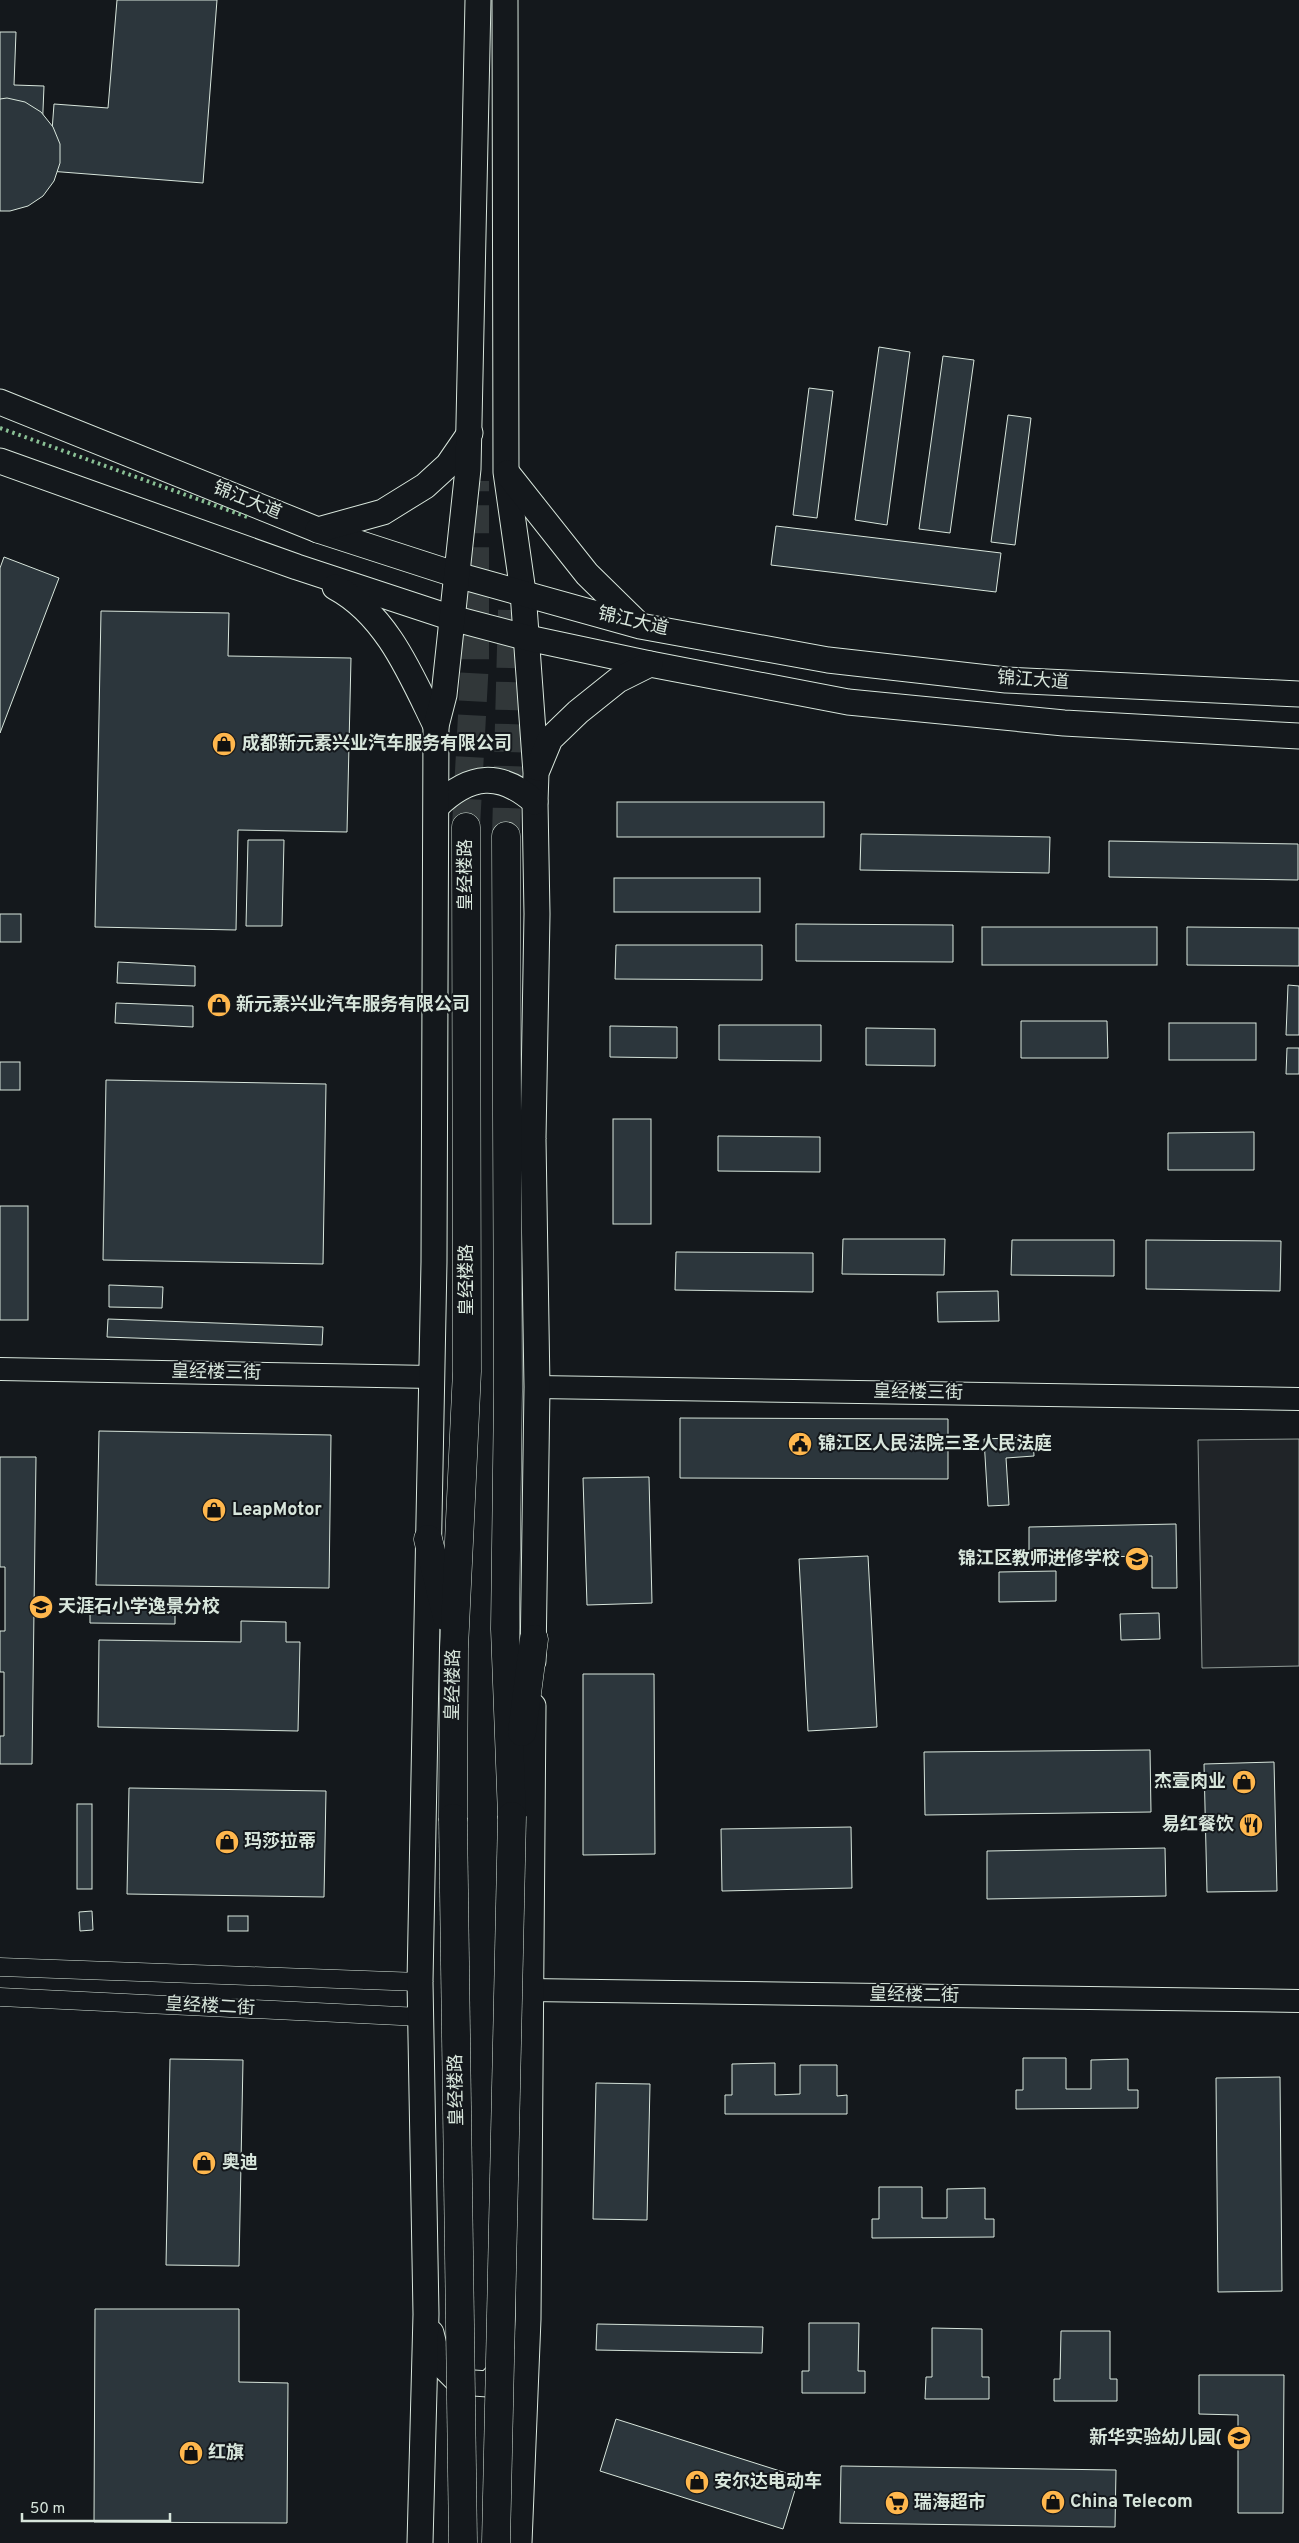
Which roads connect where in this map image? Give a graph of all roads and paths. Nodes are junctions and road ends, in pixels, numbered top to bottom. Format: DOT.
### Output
graph roads {
  1 [pos="478,0"];
  2 [pos="505,0"];
  3 [pos="0,402"];
  4 [pos="470,433"];
  5 [pos="0,461"];
  6 [pos="506,472"];
  7 [pos="318,530"];
  8 [pos="297,567"];
  9 [pos="457,575"];
  10 [pos="523,592"];
  11 [pos="452,618"];
  12 [pos="640,626"];
  13 [pos="528,638"];
  14 [pos="650,664"];
  15 [pos="1299,694"];
  16 [pos="436,726"];
  17 [pos="1299,736"];
  18 [pos="536,773"];
  19 [pos="535,802"];
  20 [pos="437,806"];
  21 [pos="466,827"];
  22 [pos="506,836"];
  23 [pos="0,1369"];
  24 [pos="432,1378"];
  25 [pos="538,1386"];
  26 [pos="1299,1399"];
  27 [pos="428,1538"];
  28 [pos="534,1638"];
  29 [pos="454,1648"];
  30 [pos="512,1816"];
  31 [pos="0,1967"];
  32 [pos="420,1982"];
  33 [pos="529,1990"];
  34 [pos="0,1997"];
  35 [pos="1299,2001"];
  36 [pos="421,2017"];
  37 [pos="426,2314"];
  38 [pos="528,2319"];
  39 [pos="420,2543"];
  40 [pos="463,2543"];
  41 [pos="496,2543"];
  42 [pos="519,2543"];
  1 -- 4 [label="main road"];
  2 -- 6 [label="main road"];
  3 -- 7 [label="main road, 锦江大道"];
  4 -- 7 [label="main road"];
  4 -- 9 [label="main road"];
  5 -- 8 [label="main road"];
  6 -- 10 [label="main road"];
  6 -- 12 [label="main road"];
  7 -- 9 [label="main road, 锦江大道"];
  8 -- 11 [label="main road"];
  8 -- 16 [label="main road"];
  9 -- 10 [label="main road, 锦江大道"];
  9 -- 11 [label="main road"];
  10 -- 12 [label="main road, 锦江大道"];
  10 -- 13 [label="main road"];
  11 -- 13 [label="main road"];
  11 -- 16 [label="main road"];
  12 -- 15 [label="main road, 锦江大道"];
  13 -- 14 [label="main road"];
  13 -- 18 [label="main road"];
  14 -- 17 [label="main road"];
  14 -- 18 [label="main road"];
  16 -- 20 [label="main road"];
  18 -- 19 [label="main road"];
  19 -- 20 [label="main road"];
  19 -- 25 [label="main road"];
  20 -- 24 [label="main road"];
  21 -- 29 [label="highway, 皇经楼路"];
  22 -- 30 [label="highway"];
  23 -- 24 [label="street, 皇经楼三街"];
  24 -- 27 [label="main road"];
  25 -- 26 [label="street, 皇经楼三街"];
  25 -- 28 [label="main road"];
  27 -- 29 [label="highway"];
  27 -- 32 [label="main road"];
  28 -- 30 [label="highway"];
  28 -- 33 [label="main road"];
  29 -- 40 [label="highway, 皇经楼路, bridge"];
  30 -- 41 [label="highway, bridge"];
  31 -- 32 [label="street, 皇经楼二街"];
  32 -- 36 [label="main road"];
  33 -- 35 [label="street, 皇经楼二街"];
  33 -- 38 [label="main road"];
  34 -- 36 [label="street, 皇经楼二街"];
  36 -- 37 [label="main road"];
  37 -- 38 [label="main road"];
  37 -- 39 [label="main road"];
  38 -- 42 [label="main road"];
}
